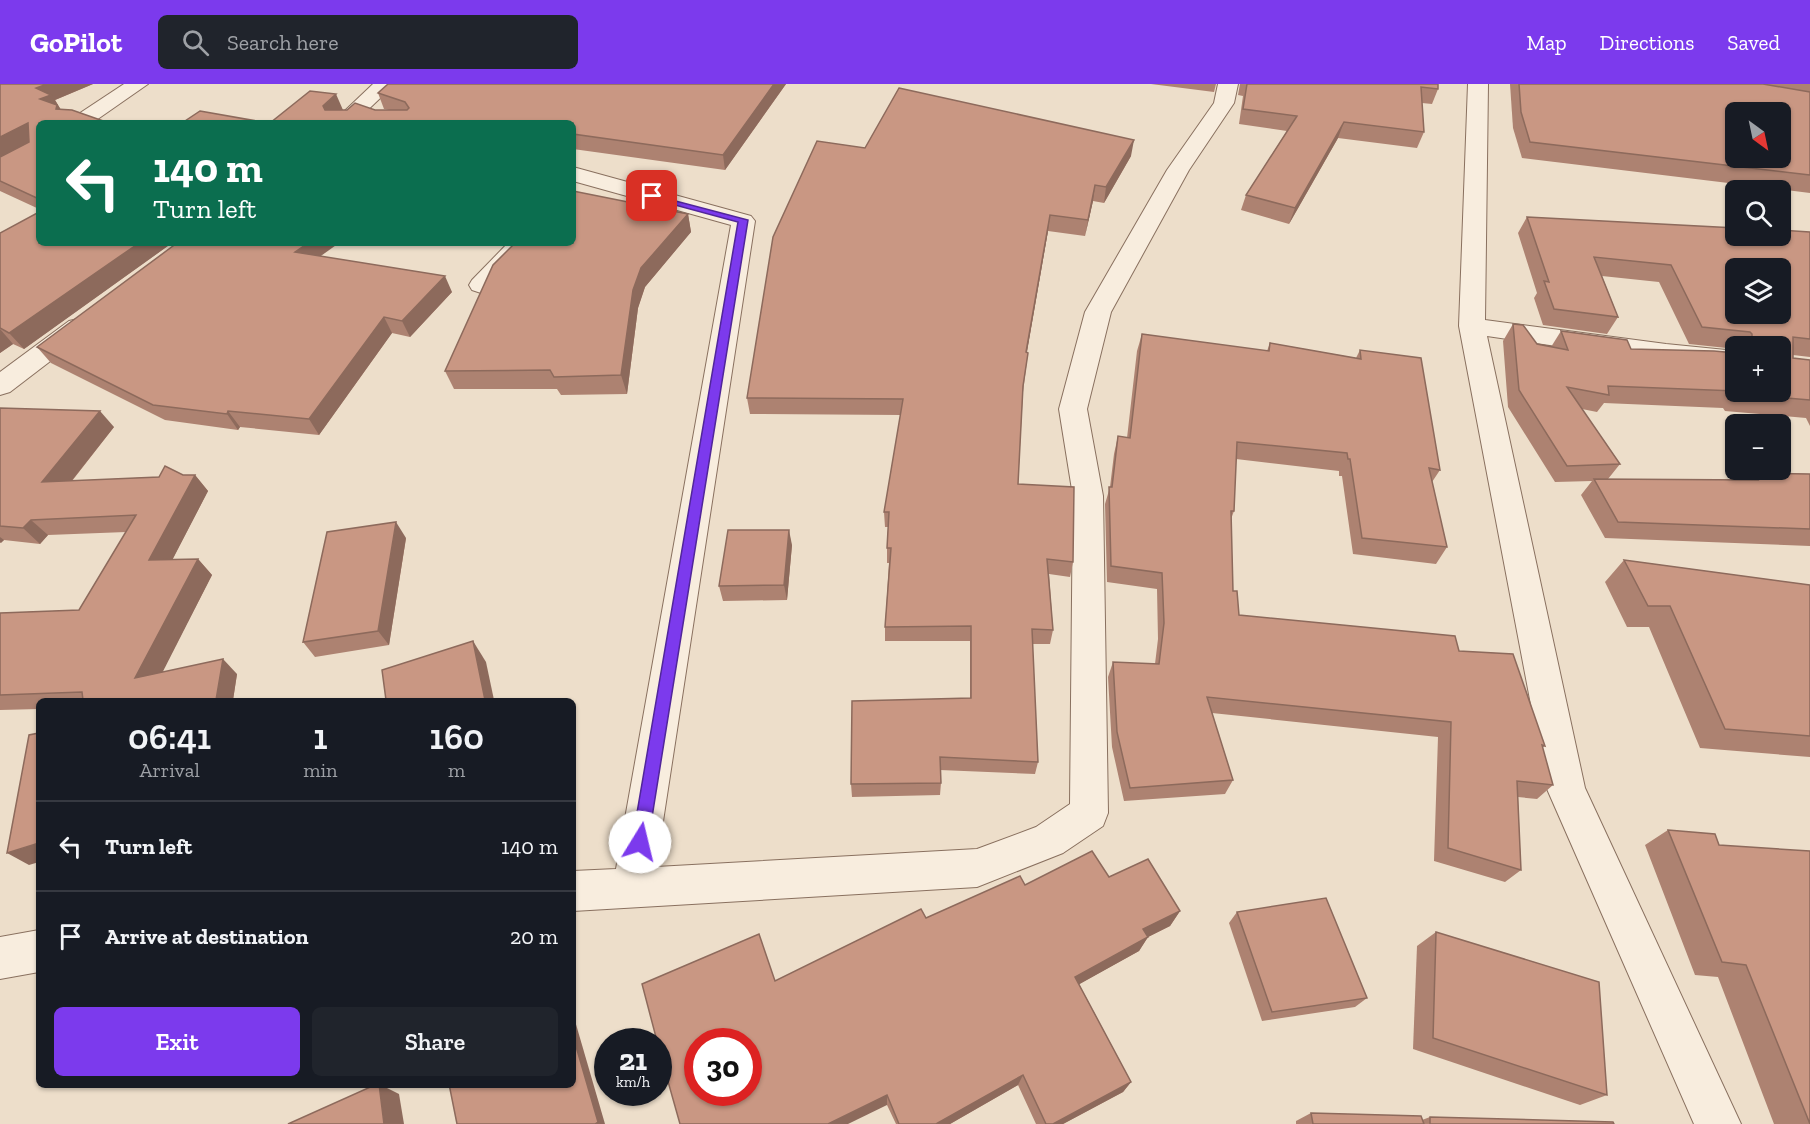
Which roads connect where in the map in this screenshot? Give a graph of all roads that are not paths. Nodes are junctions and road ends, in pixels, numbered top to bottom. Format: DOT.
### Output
graph roads {
  1 [pos="138,84"];
  2 [pos="385,84"];
  3 [pos="1228,84"];
  4 [pos="1478,84"];
  5 [pos="359,109"];
  6 [pos="381,116"];
  7 [pos="83,120"];
  8 [pos="346,120"];
  9 [pos="577,180"];
  10 [pos="518,246"];
  11 [pos="481,285"];
  12 [pos="102,310"];
  13 [pos="1472,326"];
  14 [pos="1725,359"];
  15 [pos="0,386"];
  16 [pos="633,888"];
  17 [pos="576,891"];
  18 [pos="36,952"];
  19 [pos="0,958"];
  20 [pos="1718,1124"];
  1 -- 7 [label="street"];
  2 -- 5 [label="street"];
  3 -- 16 [label="street"];
  4 -- 13 [label="street"];
  5 -- 6 [label="street"];
  5 -- 8 [label="street"];
  9 -- 16 [label="street"];
  10 -- 11 [label="street"];
  12 -- 15 [label="street"];
  13 -- 14 [label="street"];
  13 -- 20 [label="street"];
  16 -- 17 [label="street"];
  18 -- 19 [label="street"];
}
